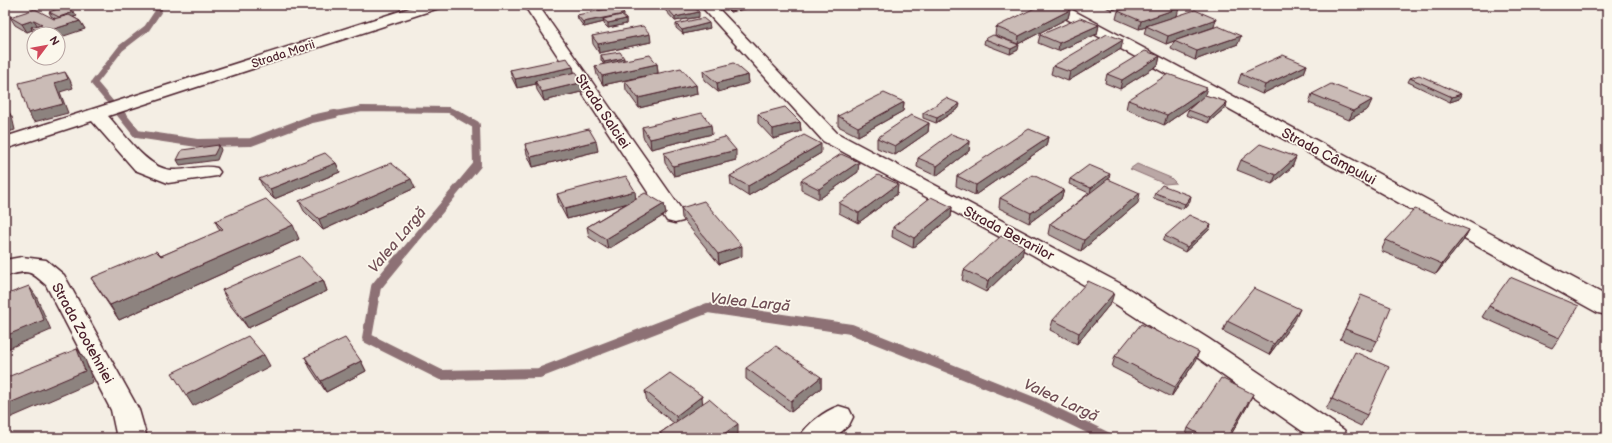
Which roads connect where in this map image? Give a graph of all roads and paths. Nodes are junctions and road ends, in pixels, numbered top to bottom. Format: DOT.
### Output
graph roads {
  1 [pos="434,5"];
  2 [pos="531,5"];
  3 [pos="706,5"];
  4 [pos="1052,5"];
  5 [pos="101,113"];
  6 [pos="5,143"];
  7 [pos="210,172"];
  8 [pos="675,216"];
  9 [pos="5,268"];
  10 [pos="1607,307"];
  11 [pos="839,418"];
  12 [pos="132,438"];
  13 [pos="814,438"];
  14 [pos="1334,438"];
  1 -- 5 [label="street, Strada Morii"];
  2 -- 8 [label="street, Strada Salciei"];
  3 -- 14 [label="street, Strada Berarilor"];
  4 -- 10 [label="street, Strada Câmpului"];
  5 -- 6 [label="street, Strada Morii"];
  5 -- 7 [label="street"];
  9 -- 12 [label="street, Strada Zootehniei"];
  11 -- 13 [label="street"];
}
